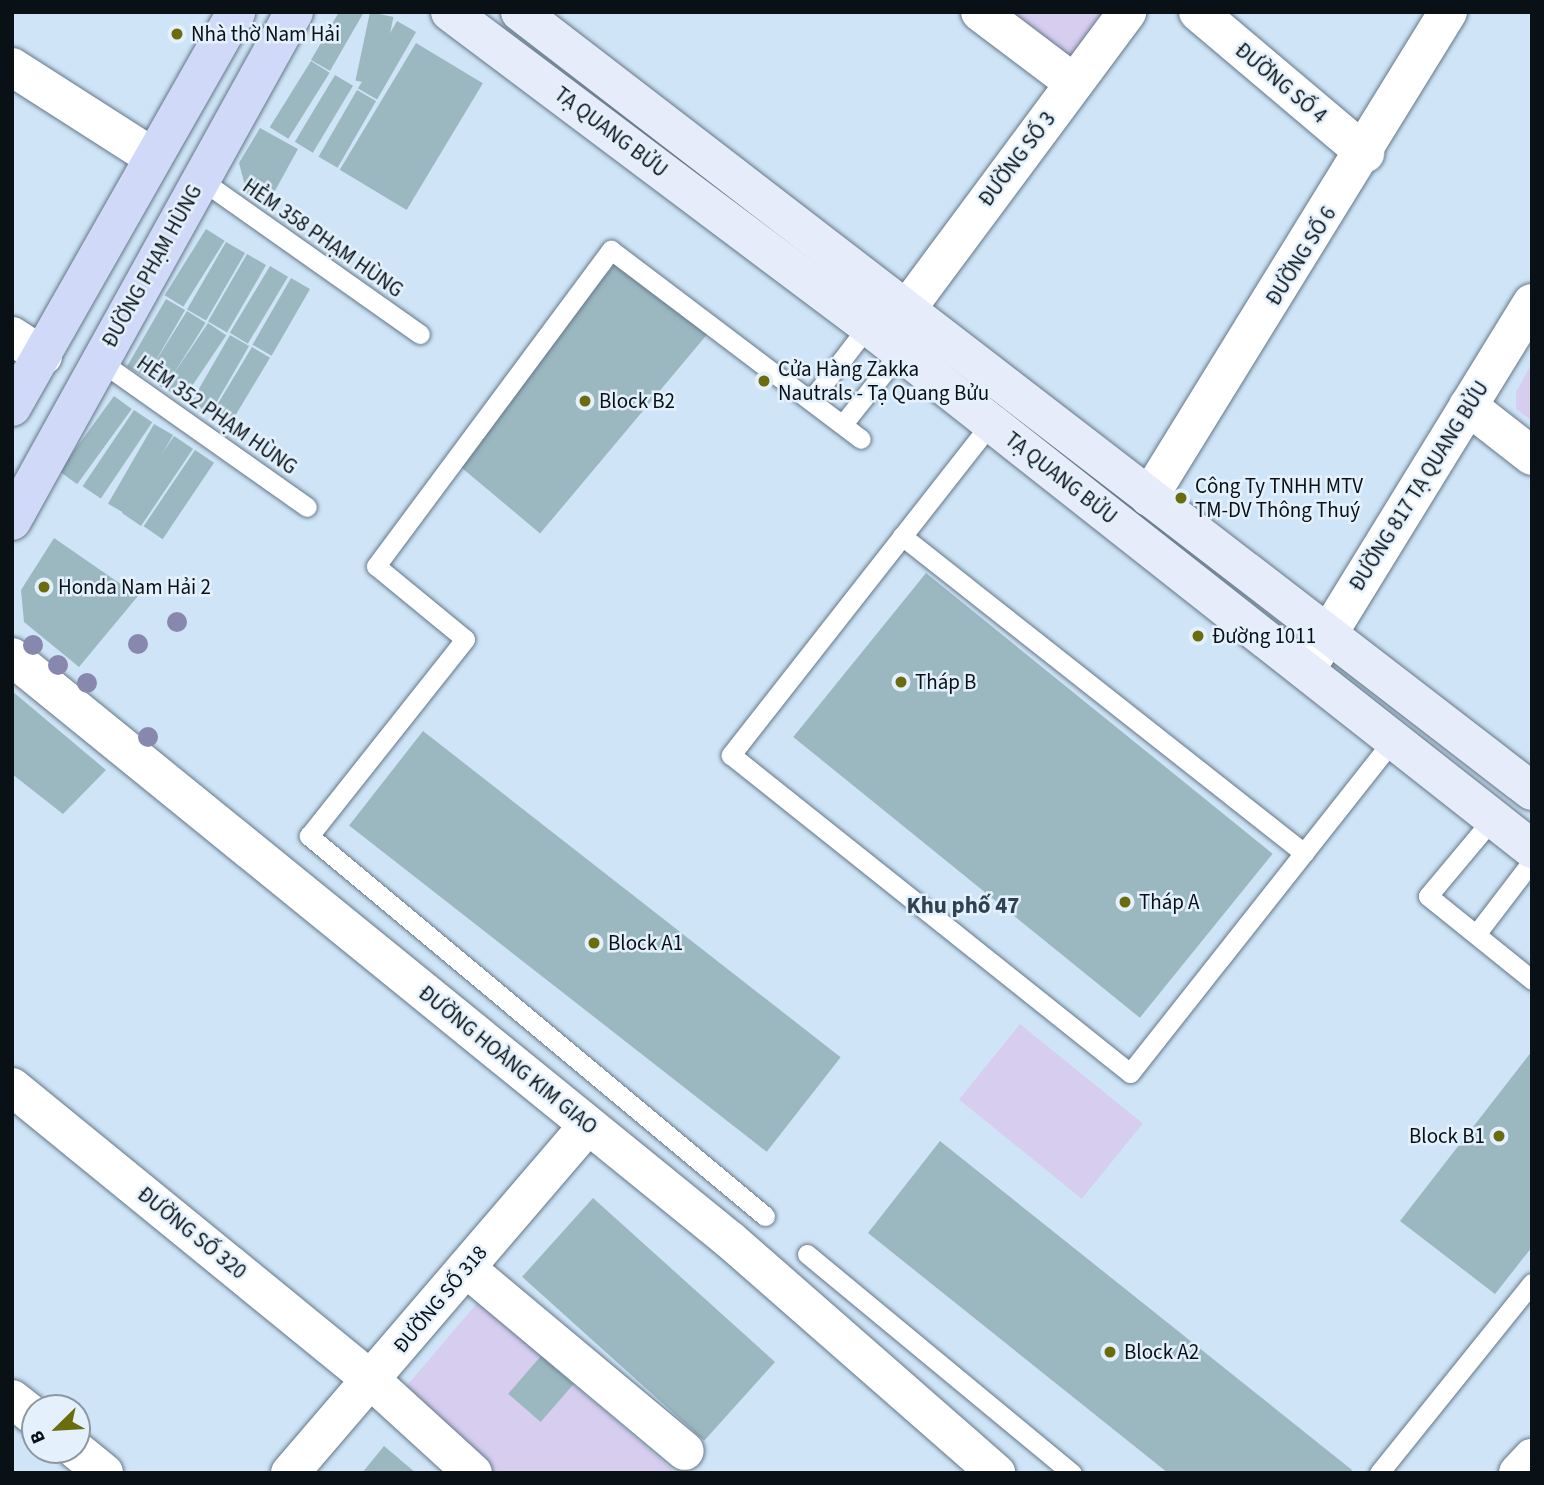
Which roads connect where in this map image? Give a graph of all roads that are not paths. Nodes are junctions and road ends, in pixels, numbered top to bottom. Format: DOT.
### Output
graph roads {
  1 [pos="236,12"];
  2 [pos="294,12"];
  3 [pos="450,12"];
  4 [pos="520,12"];
  5 [pos="980,12"];
  6 [pos="1127,12"];
  7 [pos="1198,12"];
  8 [pos="1448,12"];
  9 [pos="12,67"];
  10 [pos="1074,83"];
  11 [pos="1365,153"];
  12 [pos="153,157"];
  13 [pos="200,179"];
  14 [pos="1532,303"];
  15 [pos="909,306"];
  16 [pos="420,334"];
  17 [pos="884,338"];
  18 [pos="27,346"];
  19 [pos="100,360"];
  20 [pos="811,400"];
  21 [pos="1468,406"];
  22 [pos="12,407"];
  23 [pos="991,423"];
  24 [pos="843,424"];
  25 [pos="861,439"];
  26 [pos="1532,457"];
  27 [pos="1149,497"];
  28 [pos="307,507"];
  29 [pos="12,521"];
  30 [pos="902,536"];
  31 [pos="1328,633"];
  32 [pos="12,657"];
  33 [pos="1306,670"];
  34 [pos="1395,737"];
  35 [pos="1532,792"];
  36 [pos="1494,817"];
  37 [pos="1532,849"];
  38 [pos="1304,853"];
  39 [pos="1532,861"];
  40 [pos="1477,933"];
  41 [pos="1532,980"];
  42 [pos="12,1087"];
  43 [pos="588,1125"];
  44 [pos="765,1216"];
  45 [pos="807,1254"];
  46 [pos="466,1268"];
  47 [pos="1532,1283"];
  48 [pos="371,1380"];
  49 [pos="685,1451"];
  50 [pos="1532,1458"];
  51 [pos="290,1473"];
  52 [pos="473,1473"];
  53 [pos="996,1473"];
  54 [pos="1072,1473"];
  55 [pos="1379,1473"];
  56 [pos="1518,1473"];
  1 -- 12 [label="main road"];
  2 -- 13 [label="main road, ĐƯỜNG PHẠM HÙNG"];
  3 -- 17 [label="main road, TẠ QUANG BỬU"];
  4 -- 15 [label="main road, TẠ QUANG BỬU"];
  5 -- 10 [label="street"];
  6 -- 10 [label="street, ĐƯỜNG SỐ 3"];
  7 -- 11 [label="street, ĐƯỜNG SỐ 4"];
  8 -- 11 [label="street, ĐƯỜNG SỐ 6"];
  9 -- 12 [label="street"];
  10 -- 15 [label="street, ĐƯỜNG SỐ 3"];
  11 -- 27 [label="street, ĐƯỜNG SỐ 6"];
  12 -- 18 [label="main road"];
  13 -- 16 [label="lane, HẺM 358 PHẠM HÙNG"];
  13 -- 19 [label="main road, ĐƯỜNG PHẠM HÙNG"];
  14 -- 21 [label="street, ĐƯỜNG 817 TẠ QUANG BỬU"];
  15 -- 17 [label="main road"];
  15 -- 27 [label="main road, TẠ QUANG BỬU"];
  17 -- 20 [label="lane"];
  17 -- 23 [label="main road, TẠ QUANG BỬU"];
  17 -- 24 [label="lane"];
  18 -- 22 [label="main road"];
  19 -- 28 [label="lane, HẺM 352 PHẠM HÙNG"];
  19 -- 29 [label="main road, ĐƯỜNG PHẠM HÙNG"];
  20 -- 24 [label="lane"];
  20 -- 44 [label="lane"];
  21 -- 26 [label="street"];
  21 -- 31 [label="street, ĐƯỜNG 817 TẠ QUANG BỬU"];
  23 -- 30 [label="lane"];
  23 -- 33 [label="main road, TẠ QUANG BỬU"];
  24 -- 25 [label="lane"];
  27 -- 31 [label="main road, TẠ QUANG BỬU"];
  30 -- 38 [label="lane"];
  30 -- 38 [label="lane"];
  31 -- 33 [label="street, ĐƯỜNG 817 TẠ QUANG BỬU"];
  31 -- 35 [label="main road, TẠ QUANG BỬU"];
  32 -- 43 [label="street, ĐƯỜNG HOÀNG KIM GIAO"];
  33 -- 34 [label="main road, TẠ QUANG BỬU"];
  34 -- 36 [label="main road, TẠ QUANG BỬU"];
  34 -- 38 [label="lane"];
  36 -- 37 [label="main road, TẠ QUANG BỬU"];
  36 -- 40 [label="lane"];
  39 -- 40 [label="lane"];
  40 -- 41 [label="lane"];
  42 -- 48 [label="street, ĐƯỜNG SỐ 320"];
  43 -- 46 [label="street, ĐƯỜNG SỐ 318"];
  43 -- 53 [label="street, ĐƯỜNG HOÀNG KIM GIAO"];
  45 -- 54 [label="lane"];
  46 -- 48 [label="street, ĐƯỜNG SỐ 318"];
  46 -- 49 [label="street"];
  47 -- 55 [label="lane"];
  48 -- 51 [label="street, ĐƯỜNG SỐ 318"];
  48 -- 52 [label="street, ĐƯỜNG SỐ 320"];
  50 -- 56 [label="street"];
}
